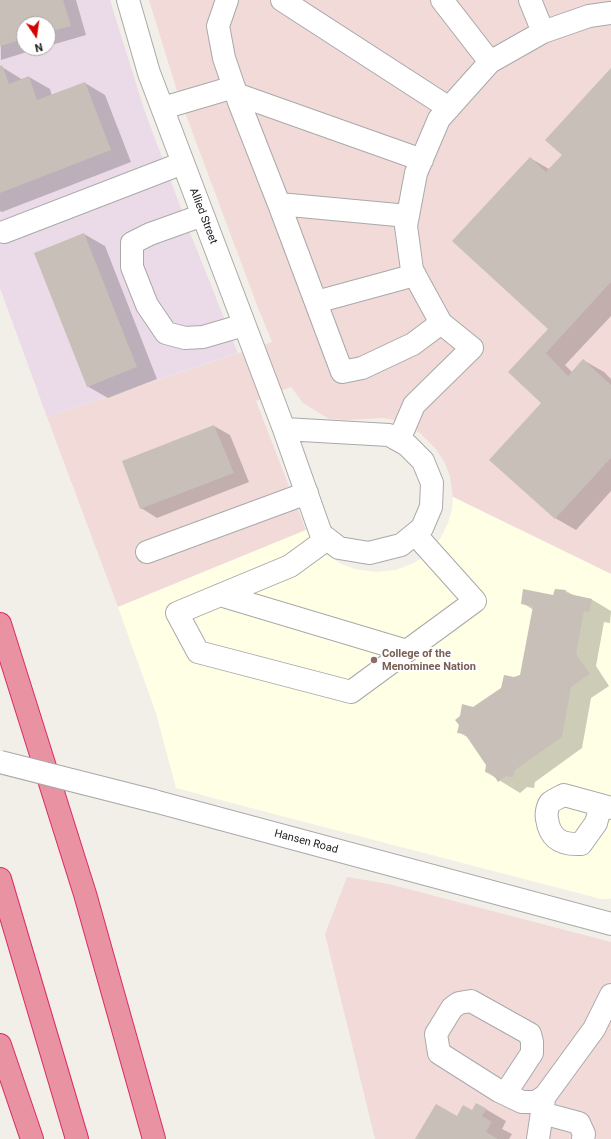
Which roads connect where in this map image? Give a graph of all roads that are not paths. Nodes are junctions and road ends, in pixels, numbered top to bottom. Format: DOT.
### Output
graph roads {
  1 [pos="128,0"];
  2 [pos="282,0"];
  3 [pos="442,0"];
  4 [pos="530,0"];
  5 [pos="220,6"];
  6 [pos="603,9"];
  7 [pos="543,32"];
  8 [pos="490,62"];
  9 [pos="235,90"];
  10 [pos="162,108"];
  11 [pos="449,108"];
  12 [pos="422,160"];
  13 [pos="183,163"];
  14 [pos="279,204"];
  15 [pos="203,215"];
  16 [pos="408,216"];
  17 [pos="4,232"];
  18 [pos="415,275"];
  19 [pos="316,302"];
  20 [pos="441,323"];
  21 [pos="244,325"];
  22 [pos="284,429"];
  23 [pos="399,440"];
  24 [pos="307,493"];
  25 [pos="414,534"];
  26 [pos="327,538"];
  27 [pos="147,552"];
  28 [pos="220,595"];
  29 [pos="0,624"];
  30 [pos="407,651"];
  31 [pos="0,762"];
  32 [pos="0,879"];
  33 [pos="85,894"];
  34 [pos="611,924"];
  35 [pos="611,995"];
  36 [pos="0,1045"];
  37 [pos="505,1094"];
  38 [pos="544,1105"];
  39 [pos="32,1139"];
  40 [pos="77,1139"];
  41 [pos="154,1139"];
  42 [pos="169,1139"];
  43 [pos="538,1139"];
  44 [pos="583,1139"];
  1 -- 10 [label="street, Allied Street"];
  2 -- 11 [label="street"];
  3 -- 8 [label="street"];
  4 -- 7 [label="street"];
  5 -- 9 [label="street"];
  6 -- 7 [label="street"];
  7 -- 8 [label="street"];
  8 -- 11 [label="street"];
  9 -- 10 [label="street"];
  9 -- 12 [label="street"];
  9 -- 14 [label="street"];
  10 -- 13 [label="street, Allied Street"];
  11 -- 12 [label="street"];
  12 -- 16 [label="street"];
  13 -- 15 [label="street, Allied Street"];
  13 -- 17 [label="street"];
  14 -- 16 [label="street"];
  14 -- 19 [label="street"];
  15 -- 21 [label="street, Allied Street"];
  15 -- 21 [label="street"];
  16 -- 18 [label="street"];
  18 -- 19 [label="street"];
  18 -- 20 [label="street"];
  19 -- 20 [label="street"];
  20 -- 23 [label="street"];
  21 -- 22 [label="street, Allied Street"];
  22 -- 23 [label="street, Allied Street"];
  22 -- 24 [label="street, Allied Street"];
  23 -- 25 [label="street, Allied Street"];
  24 -- 26 [label="street, Allied Street"];
  24 -- 27 [label="street"];
  25 -- 26 [label="street, Allied Street"];
  25 -- 30 [label="street"];
  26 -- 28 [label="street"];
  28 -- 30 [label="street"];
  28 -- 30 [label="street"];
  29 -- 33 [label="highway"];
  31 -- 34 [label="street, Hansen Road, bridge"];
  32 -- 40 [label="highway"];
  33 -- 41 [label="highway"];
  33 -- 42 [label="highway"];
  35 -- 38 [label="street"];
  36 -- 39 [label="highway"];
  37 -- 37 [label="street"];
  37 -- 38 [label="street"];
  38 -- 43 [label="street"];
  38 -- 44 [label="street"];
}
